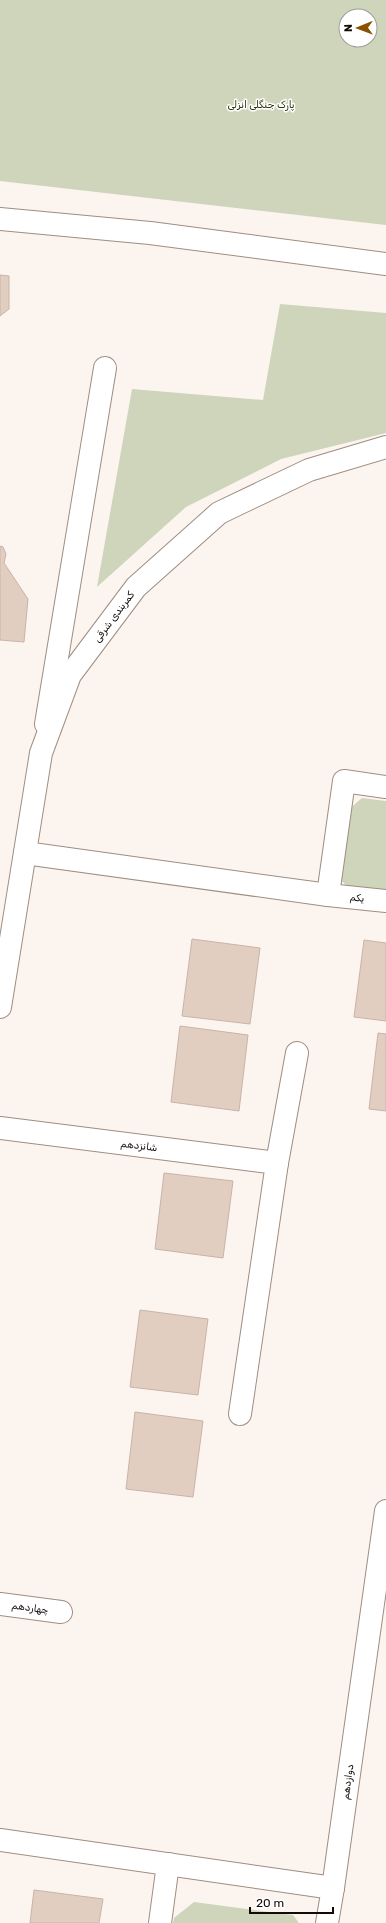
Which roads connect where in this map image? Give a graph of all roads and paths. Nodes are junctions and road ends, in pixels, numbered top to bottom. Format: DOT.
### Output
graph roads {
  1 [pos="0,219"];
  2 [pos="386,264"];
  3 [pos="105,368"];
  4 [pos="386,447"];
  5 [pos="41,753"];
  6 [pos="386,786"];
  7 [pos="25,853"];
  8 [pos="328,895"];
  9 [pos="386,901"];
  10 [pos="7,923"];
  11 [pos="0,1007"];
  12 [pos="297,1053"];
  13 [pos="0,1128"];
  14 [pos="277,1163"];
  15 [pos="240,1414"];
  16 [pos="386,1511"];
  17 [pos="0,1604"];
  18 [pos="61,1612"];
  19 [pos="0,1840"];
  20 [pos="168,1864"];
  21 [pos="333,1888"];
  22 [pos="160,1923"];
  23 [pos="327,1923"];
  1 -- 2 [label="street"];
  3 -- 5 [label="street"];
  4 -- 5 [label="street, کمربندی شرقی"];
  5 -- 7 [label="street, کمربندی شرقی"];
  6 -- 8 [label="street"];
  7 -- 8 [label="street, یکم"];
  7 -- 10 [label="street, کمربندی شرقی"];
  8 -- 9 [label="street, یکم"];
  10 -- 11 [label="street, کمربندی شرقی"];
  12 -- 14 [label="street"];
  13 -- 14 [label="street, شانزدهم"];
  14 -- 15 [label="street"];
  16 -- 21 [label="street, دوازدهم"];
  17 -- 18 [label="street, چهاردهم"];
  19 -- 20 [label="street"];
  20 -- 21 [label="street"];
  20 -- 22 [label="street"];
  21 -- 23 [label="street, دوازدهم"];
}
